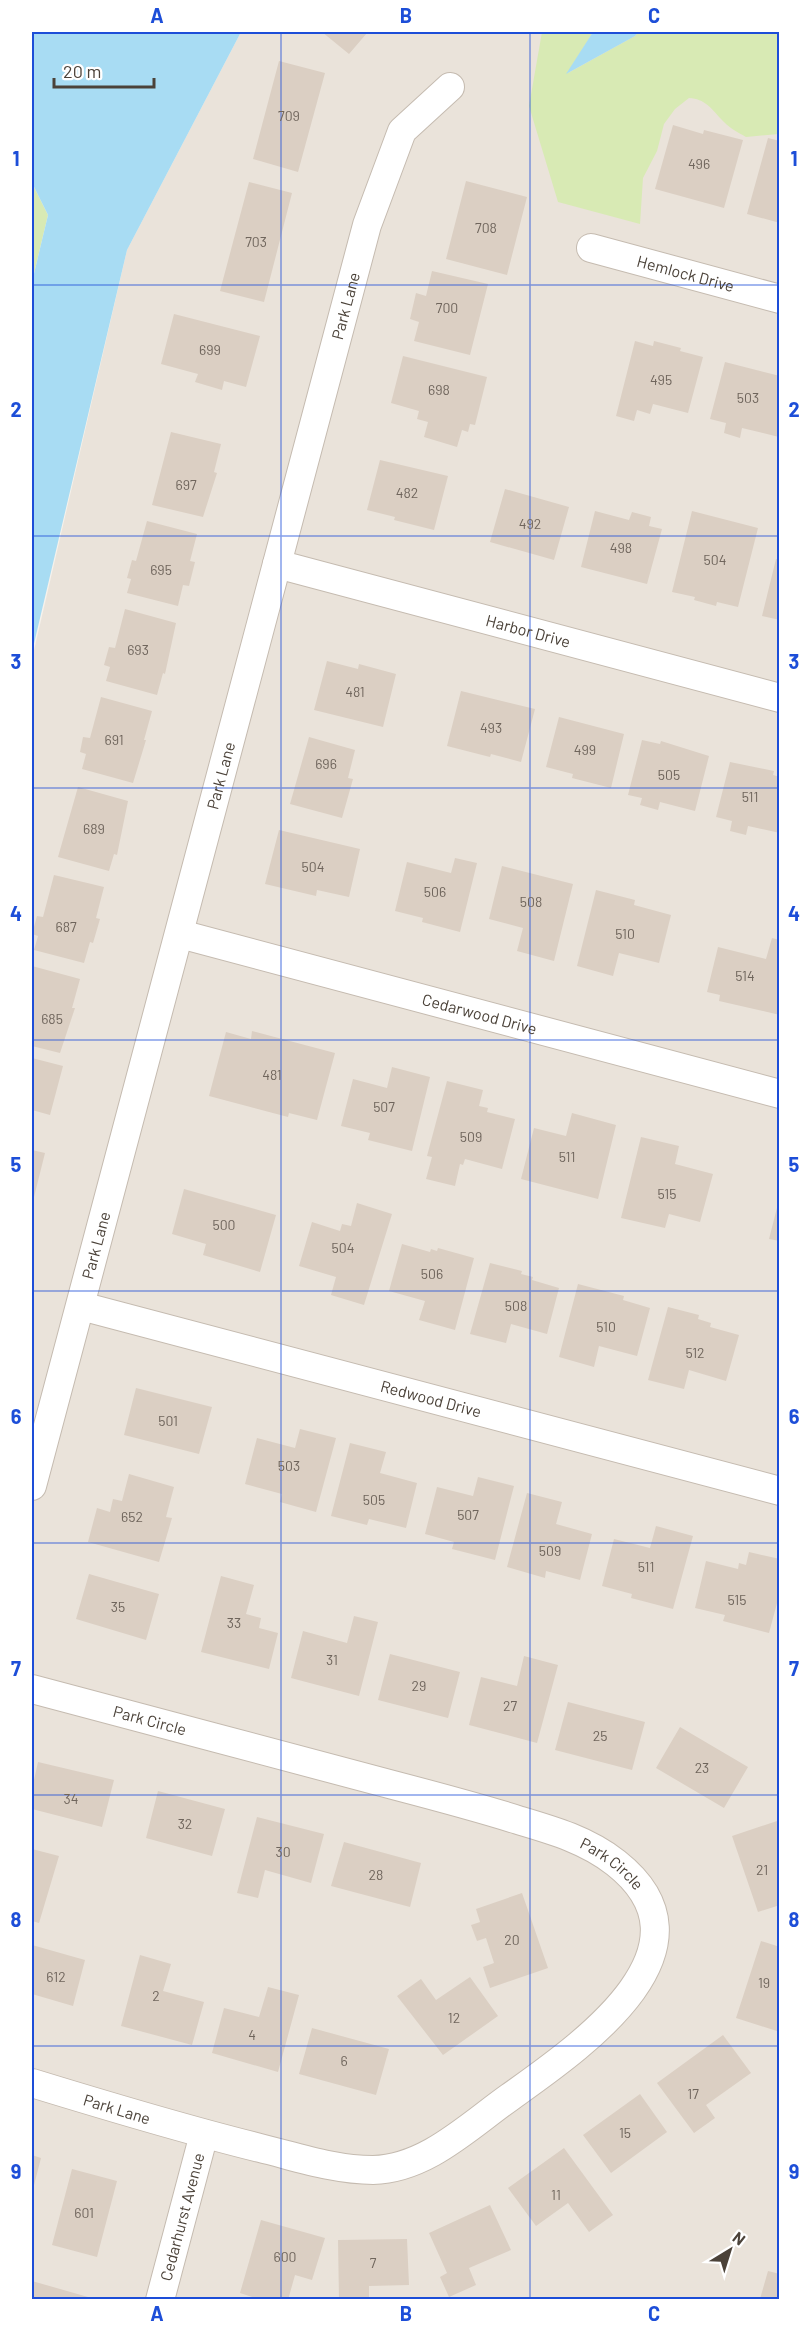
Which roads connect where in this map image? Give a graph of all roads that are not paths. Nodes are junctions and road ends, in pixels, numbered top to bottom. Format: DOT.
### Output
graph roads {
  1 [pos="450,87"];
  2 [pos="591,248"];
  3 [pos="780,299"];
  4 [pos="277,564"];
  5 [pos="780,698"];
  6 [pos="180,934"];
  7 [pos="780,1094"];
  8 [pos="81,1306"];
  9 [pos="32,1486"];
  10 [pos="780,1491"];
  11 [pos="32,1689"];
  12 [pos="32,2083"];
  13 [pos="204,2134"];
  14 [pos="160,2300"];
  1 -- 4 [label="street, Park Lane"];
  2 -- 3 [label="street, Hemlock Drive"];
  4 -- 5 [label="street, Harbor Drive"];
  4 -- 6 [label="street, Park Lane"];
  6 -- 7 [label="street, Cedarwood Drive"];
  6 -- 8 [label="street, Park Lane"];
  8 -- 9 [label="street, Park Lane"];
  8 -- 10 [label="street, Redwood Drive"];
  11 -- 13 [label="street, Park Circle"];
  12 -- 13 [label="street, Park Lane"];
  13 -- 14 [label="street, Cedarhurst Avenue"];
}
